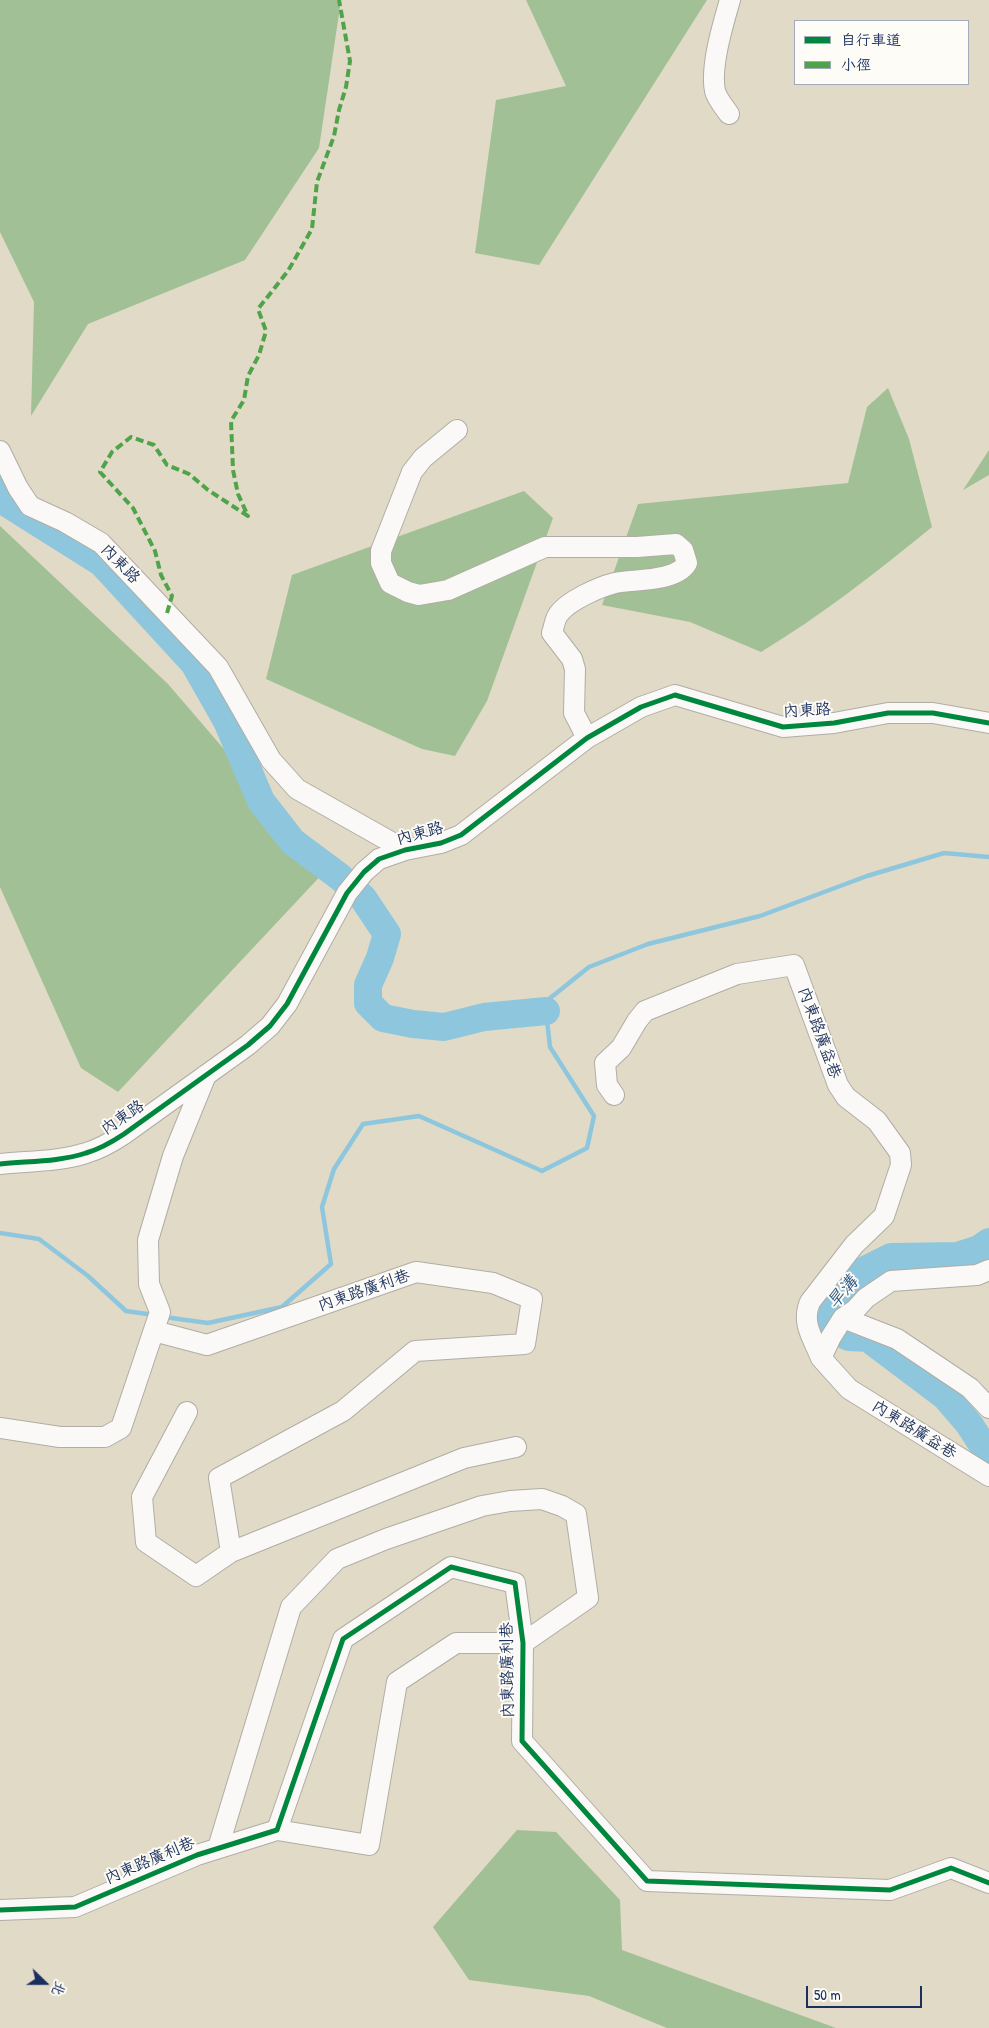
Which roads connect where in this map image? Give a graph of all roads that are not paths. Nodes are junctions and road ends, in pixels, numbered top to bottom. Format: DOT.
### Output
graph roads {
  1 [pos="730,0"];
  2 [pos="729,114"];
  3 [pos="457,430"];
  4 [pos="0,451"];
  5 [pos="989,723"];
  6 [pos="587,738"];
  7 [pos="405,850"];
  8 [pos="206,1075"];
  9 [pos="614,1095"];
  10 [pos="0,1164"];
  11 [pos="989,1270"];
  12 [pos="844,1318"];
  13 [pos="154,1331"];
  14 [pos="821,1358"];
  15 [pos="989,1408"];
  16 [pos="187,1412"];
  17 [pos="0,1428"];
  18 [pos="516,1447"];
  19 [pos="989,1476"];
  20 [pos="231,1552"];
  21 [pos="523,1643"];
  22 [pos="277,1830"];
  23 [pos="218,1848"];
  24 [pos="989,1883"];
  25 [pos="0,1910"];
  1 -- 2 [label="street"];
  3 -- 6 [label="street"];
  4 -- 7 [label="street, 內東路"];
  5 -- 6 [label="street, 內東路"];
  6 -- 7 [label="street, 內東路"];
  7 -- 8 [label="street, 內東路"];
  8 -- 10 [label="street, 內東路"];
  8 -- 13 [label="street"];
  9 -- 14 [label="street, 內東路廣益巷"];
  11 -- 12 [label="street"];
  12 -- 14 [label="street"];
  12 -- 15 [label="street"];
  13 -- 17 [label="street"];
  13 -- 20 [label="street, 內東路廣利巷"];
  14 -- 19 [label="street, 內東路廣益巷"];
  16 -- 20 [label="street"];
  18 -- 20 [label="street"];
  21 -- 22 [label="street"];
  21 -- 22 [label="street, 內東路廣利巷"];
  21 -- 23 [label="street"];
  21 -- 24 [label="street, 內東路廣利巷"];
  22 -- 23 [label="street, 內東路廣利巷"];
  23 -- 25 [label="street, 內東路廣利巷"];
}
